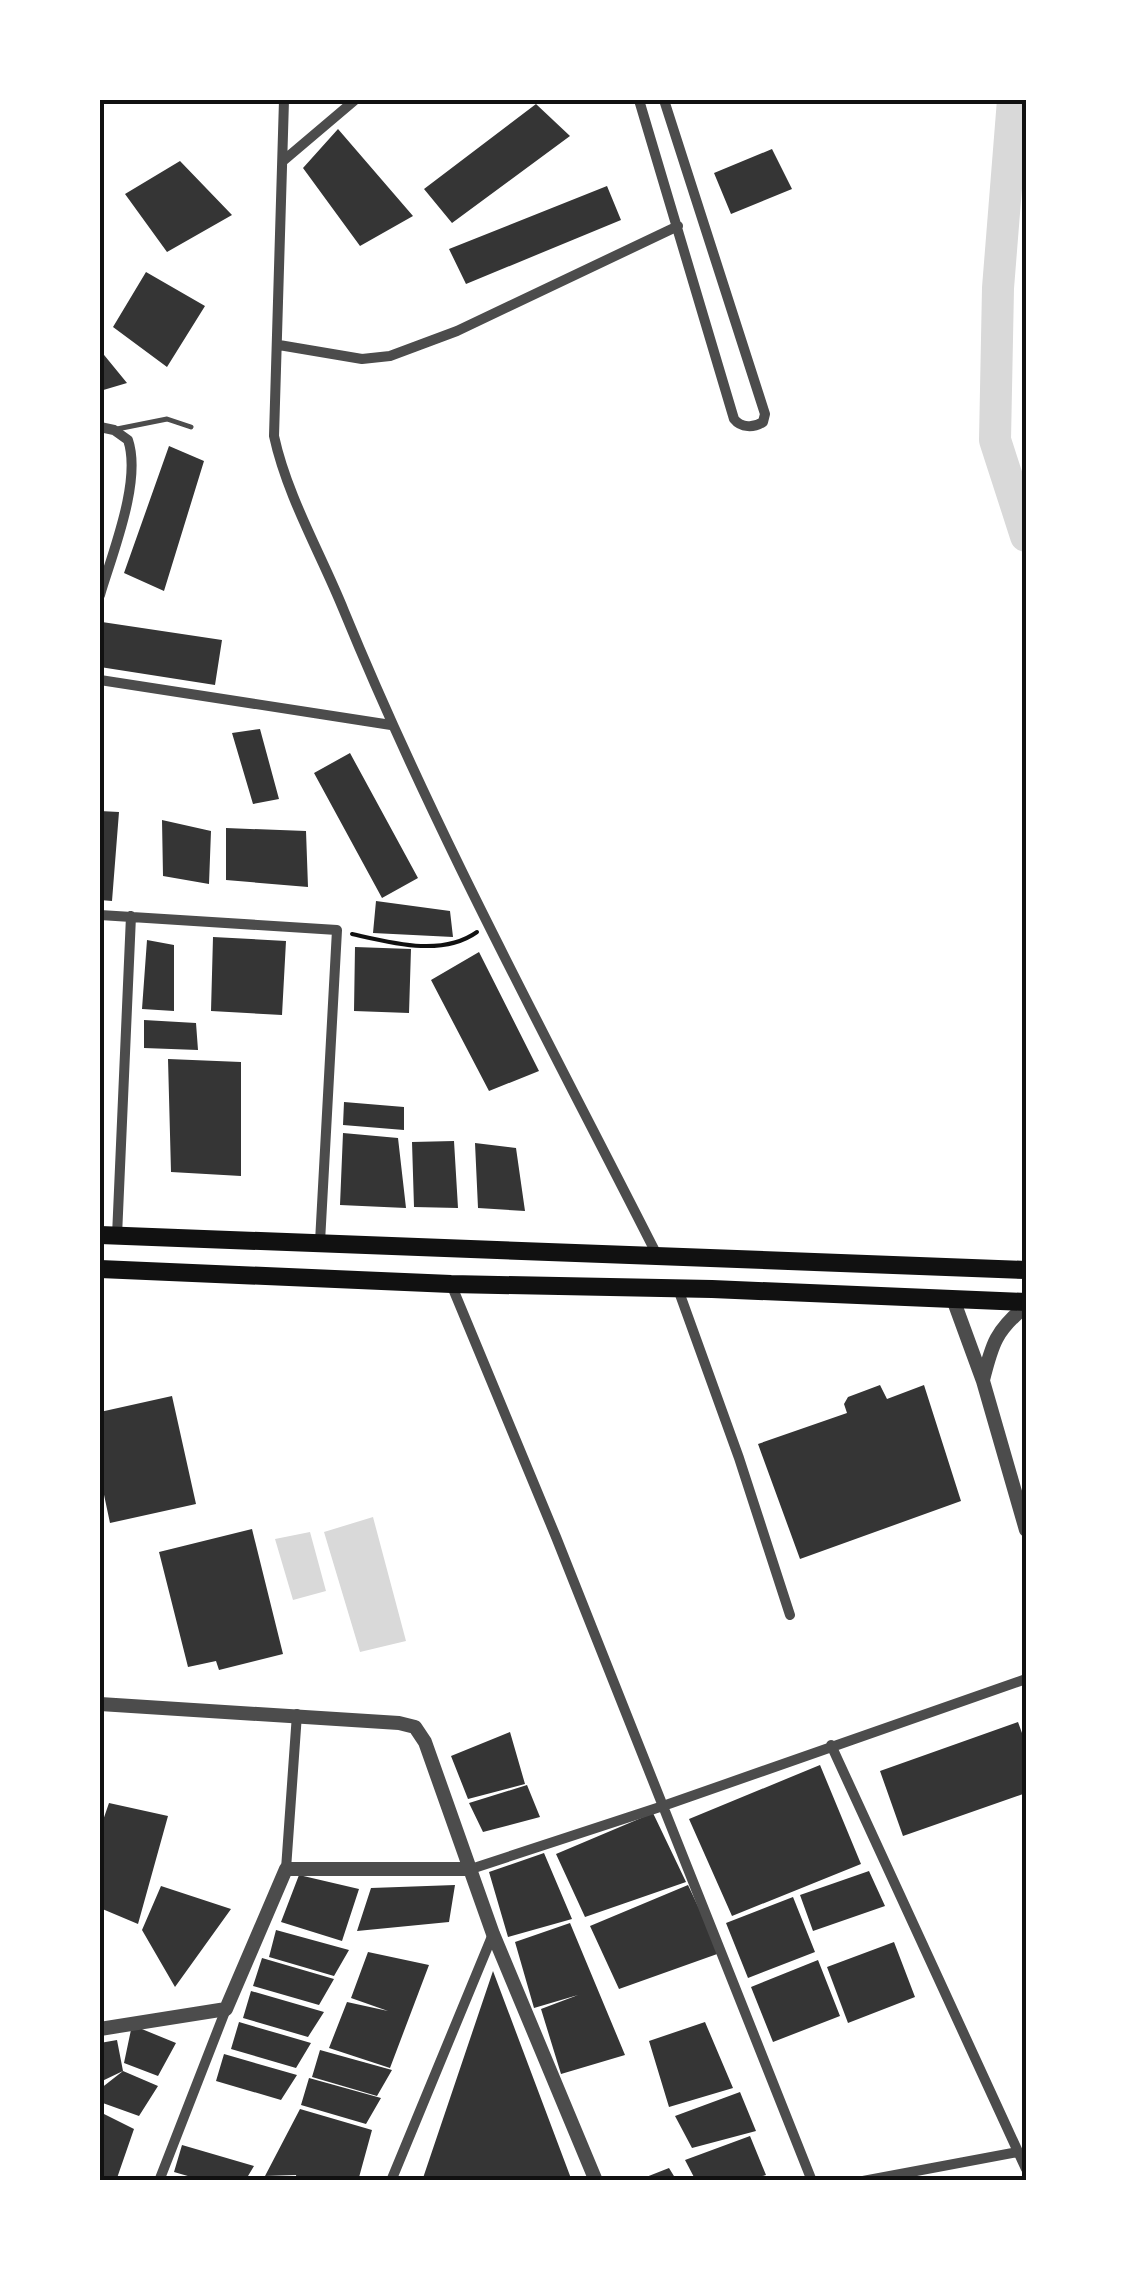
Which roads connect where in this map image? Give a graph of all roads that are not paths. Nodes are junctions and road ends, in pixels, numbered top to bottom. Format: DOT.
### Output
graph roads {
  1 [pos="284,100"];
  2 [pos="355,100"];
  3 [pos="639,100"];
  4 [pos="664,100"];
  5 [pos="284,160"];
  6 [pos="678,226"];
  7 [pos="279,345"];
  8 [pos="191,427"];
  9 [pos="100,428"];
  10 [pos="114,430"];
  11 [pos="100,595"];
  12 [pos="100,680"];
  13 [pos="390,725"];
  14 [pos="100,914"];
  15 [pos="131,916"];
  16 [pos="108,1236"];
  17 [pos="320,1242"];
  18 [pos="658,1258"];
  19 [pos="100,1269"];
  20 [pos="1026,1270"];
  21 [pos="451,1284"];
  22 [pos="678,1289"];
  23 [pos="953,1299"];
  24 [pos="1026,1304"];
  25 [pos="982,1381"];
  26 [pos="1026,1530"];
  27 [pos="790,1615"];
  28 [pos="1026,1679"];
  29 [pos="100,1704"];
  30 [pos="297,1714"];
  31 [pos="832,1745"];
  32 [pos="663,1806"];
  33 [pos="286,1869"];
  34 [pos="471,1869"];
  35 [pos="493,1934"];
  36 [pos="226,2010"];
  37 [pos="100,2030"];
  38 [pos="1018,2152"];
  39 [pos="1026,2169"];
  40 [pos="159,2181"];
  41 [pos="390,2181"];
  42 [pos="596,2181"];
  43 [pos="812,2181"];
  44 [pos="863,2181"];
  1 -- 5 [label="street"];
  2 -- 5 [label="street"];
  3 -- 6 [label="street"];
  4 -- 6 [label="street"];
  5 -- 7 [label="street"];
  6 -- 7 [label="street"];
  7 -- 13 [label="street"];
  8 -- 10 [label="lane"];
  9 -- 10 [label="street"];
  10 -- 11 [label="street"];
  12 -- 13 [label="street"];
  13 -- 18 [label="street"];
  14 -- 15 [label="street"];
  15 -- 16 [label="street"];
  15 -- 17 [label="street"];
  16 -- 17 [label="main road"];
  17 -- 18 [label="main road"];
  18 -- 20 [label="main road"];
  19 -- 21 [label="main road"];
  21 -- 22 [label="main road"];
  21 -- 32 [label="street"];
  22 -- 23 [label="main road"];
  22 -- 27 [label="street"];
  23 -- 24 [label="main road"];
  23 -- 25 [label="street"];
  24 -- 25 [label="street"];
  25 -- 26 [label="street"];
  28 -- 31 [label="street"];
  29 -- 30 [label="street"];
  30 -- 33 [label="street"];
  30 -- 34 [label="street"];
  31 -- 32 [label="street"];
  31 -- 38 [label="street"];
  32 -- 34 [label="street"];
  32 -- 43 [label="street"];
  33 -- 34 [label="street"];
  33 -- 36 [label="street"];
  34 -- 35 [label="street"];
  35 -- 41 [label="street"];
  35 -- 42 [label="street"];
  36 -- 37 [label="street"];
  36 -- 40 [label="street"];
  38 -- 39 [label="street"];
  38 -- 44 [label="street"];
}
